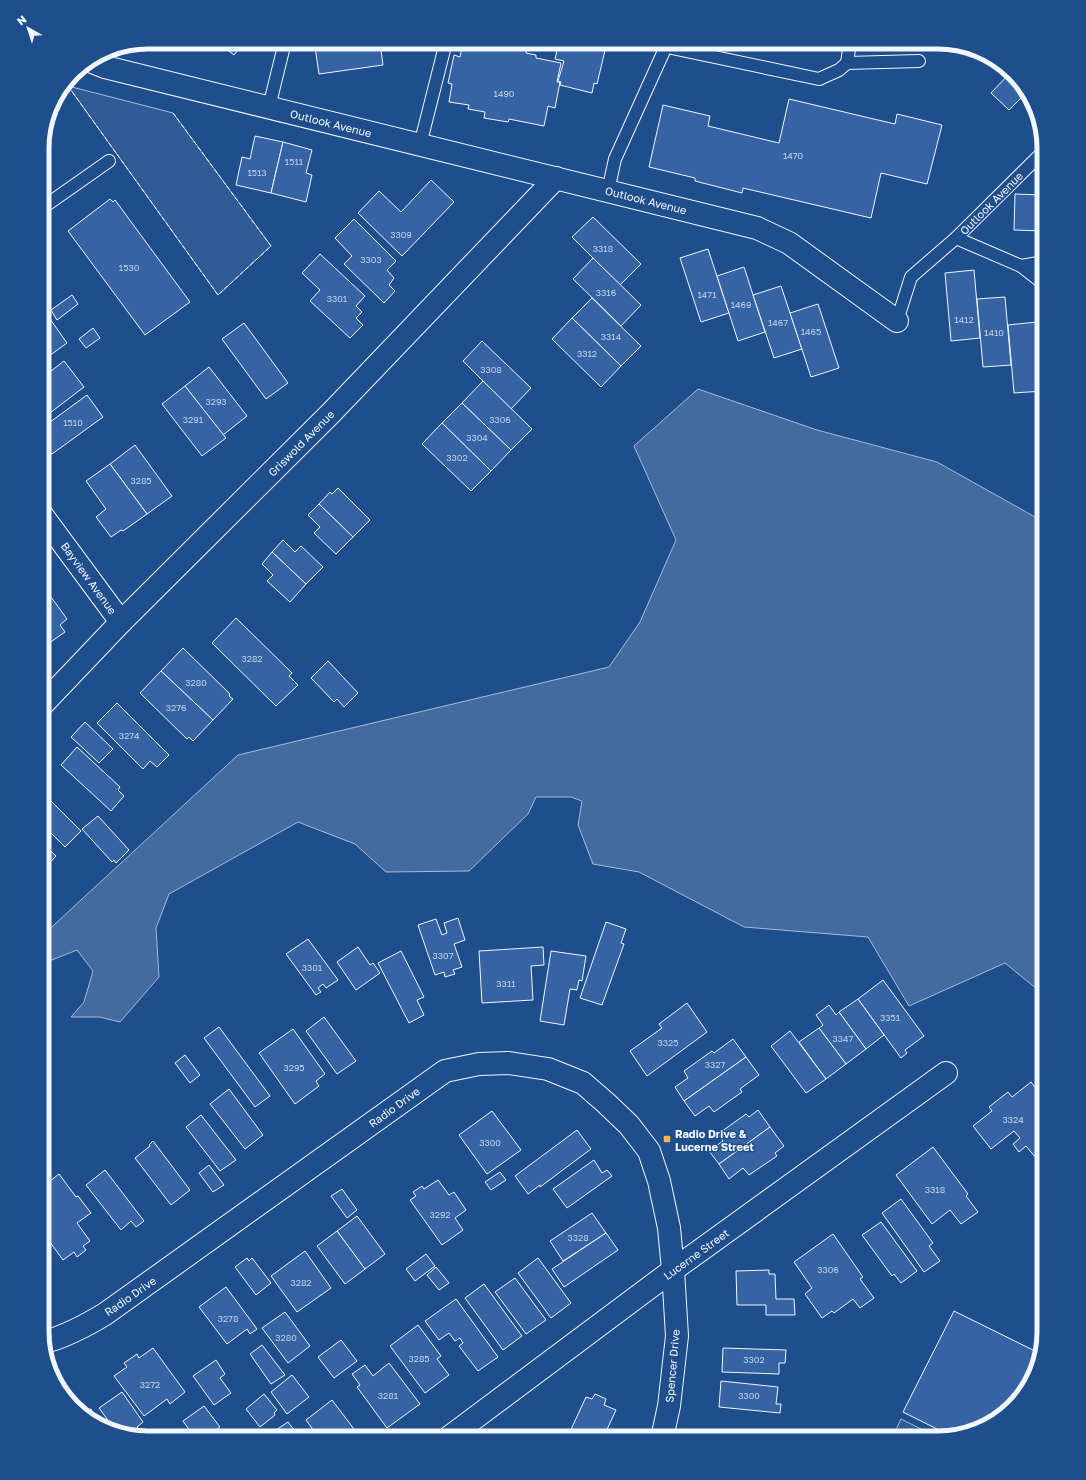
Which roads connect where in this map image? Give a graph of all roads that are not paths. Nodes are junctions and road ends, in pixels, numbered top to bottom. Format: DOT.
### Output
graph roads {
  1 [pos="283,49"];
  2 [pos="444,49"];
  3 [pos="666,49"];
  4 [pos="686,49"];
  5 [pos="849,49"];
  6 [pos="919,61"];
  7 [pos="96,63"];
  8 [pos="847,63"];
  9 [pos="269,107"];
  10 [pos="420,145"];
  11 [pos="1037,158"];
  12 [pos="109,161"];
  13 [pos="556,178"];
  14 [pos="608,191"];
  15 [pos="49,203"];
  16 [pos="956,238"];
  17 [pos="1037,263"];
  18 [pos="1021,266"];
  19 [pos="1037,279"];
  20 [pos="897,321"];
  21 [pos="49,524"];
  22 [pos="121,622"];
  23 [pos="49,698"];
  24 [pos="946,1072"];
  25 [pos="673,1270"];
  26 [pos="50,1341"];
  27 [pos="457,1431"];
  28 [pos="664,1431"];
  1 -- 9 [label="lane"];
  2 -- 10 [label="lane"];
  3 -- 14 [label="lane"];
  4 -- 8 [label="lane"];
  5 -- 8 [label="lane"];
  6 -- 8 [label="lane"];
  7 -- 9 [label="street, Outlook Avenue"];
  9 -- 10 [label="street, Outlook Avenue"];
  10 -- 13 [label="street, Outlook Avenue"];
  11 -- 16 [label="lane, Outlook Avenue"];
  12 -- 15 [label="lane"];
  13 -- 14 [label="street, Outlook Avenue"];
  13 -- 22 [label="street, Griswold Avenue"];
  14 -- 20 [label="street, Outlook Avenue"];
  16 -- 18 [label="lane, Outlook Avenue"];
  16 -- 20 [label="lane, Outlook Avenue"];
  17 -- 18 [label="lane"];
  18 -- 19 [label="lane, Outlook Avenue"];
  21 -- 22 [label="street, Bayview Avenue"];
  22 -- 23 [label="street, Griswold Avenue"];
  24 -- 25 [label="street, Lucerne Street"];
  25 -- 26 [label="street, Radio Drive"];
  25 -- 27 [label="street, Lucerne Street"];
  25 -- 28 [label="street, Spencer Drive"];
}
